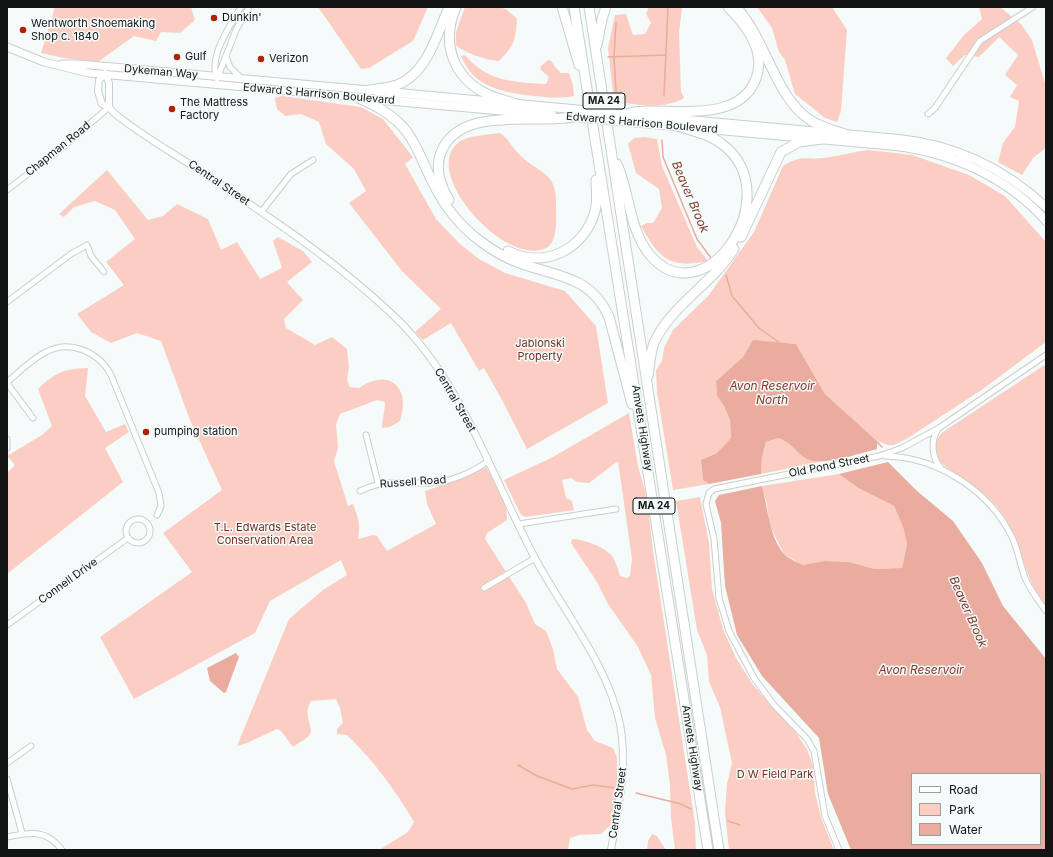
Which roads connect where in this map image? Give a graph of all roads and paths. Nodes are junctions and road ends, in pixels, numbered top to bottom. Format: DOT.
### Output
graph roads {
  1 [pos="242,7"];
  2 [pos="249,7"];
  3 [pos="449,7"];
  4 [pos="456,7"];
  5 [pos="562,7"];
  6 [pos="574,7"];
  7 [pos="589,7"];
  8 [pos="606,7"];
  9 [pos="728,7"];
  10 [pos="736,7"];
  11 [pos="1032,7"];
  12 [pos="7,47"];
  13 [pos="596,50"];
  14 [pos="226,55"];
  15 [pos="56,64"];
  16 [pos="105,67"];
  17 [pos="104,75"];
  18 [pos="584,75"];
  19 [pos="217,76"];
  20 [pos="241,78"];
  21 [pos="216,86"];
  22 [pos="369,90"];
  23 [pos="356,97"];
  24 [pos="519,105"];
  25 [pos="109,107"];
  26 [pos="572,113"];
  27 [pos="928,114"];
  28 [pos="621,118"];
  29 [pos="677,126"];
  30 [pos="845,134"];
  31 [pos="822,139"];
  32 [pos="612,152"];
  33 [pos="313,160"];
  34 [pos="599,162"];
  35 [pos="7,190"];
  36 [pos="1046,207"];
  37 [pos="261,212"];
  38 [pos="1046,222"];
  39 [pos="104,272"];
  40 [pos="7,302"];
  41 [pos="1046,355"];
  42 [pos="7,383"];
  43 [pos="646,383"];
  44 [pos="33,418"];
  45 [pos="640,420"];
  46 [pos="939,428"];
  47 [pos="366,435"];
  48 [pos="7,439"];
  49 [pos="7,448"];
  50 [pos="879,456"];
  51 [pos="488,461"];
  52 [pos="943,469"];
  53 [pos="378,484"];
  54 [pos="360,491"];
  55 [pos="616,509"];
  56 [pos="157,515"];
  57 [pos="519,524"];
  58 [pos="128,538"];
  59 [pos="535,558"];
  60 [pos="484,588"];
  61 [pos="1046,611"];
  62 [pos="7,625"];
  63 [pos="31,746"];
  64 [pos="7,763"];
  65 [pos="7,779"];
  66 [pos="22,834"];
  67 [pos="7,837"];
  68 [pos="62,850"];
  69 [pos="610,850"];
  70 [pos="708,850"];
  71 [pos="719,850"];
  72 [pos="839,850"];
  1 -- 19 [label="street"];
  2 -- 14 [label="street"];
  3 -- 22 [label="highway"];
  4 -- 24 [label="highway"];
  5 -- 18 [label="highway"];
  6 -- 18 [label="highway, Amvets Highway / MA 24"];
  7 -- 13 [label="highway, Amvets Highway / MA 24"];
  8 -- 13 [label="highway"];
  9 -- 28 [label="highway"];
  10 -- 30 [label="highway"];
  11 -- 27 [label="street"];
  12 -- 15 [label="main road"];
  13 -- 32 [label="highway, Amvets Highway / MA 24"];
  14 -- 19 [label="street"];
  14 -- 20 [label="street"];
  15 -- 16 [label="main road"];
  15 -- 17 [label="main road"];
  16 -- 17 [label="street"];
  16 -- 19 [label="main road, Dykeman Way"];
  17 -- 21 [label="main road, Dykeman Way"];
  17 -- 25 [label="street"];
  17 -- 25 [label="street, Central Street"];
  18 -- 34 [label="highway, Amvets Highway / MA 24"];
  19 -- 20 [label="main road, Edward S Harrison Boulevard"];
  19 -- 21 [label="street"];
  20 -- 22 [label="main road, Edward S Harrison Boulevard"];
  21 -- 23 [label="main road, Edward S Harrison Boulevard"];
  22 -- 24 [label="main road, Edward S Harrison Boulevard"];
  23 -- 26 [label="main road, Edward S Harrison Boulevard"];
  23 -- 45 [label="highway"];
  24 -- 26 [label="main road, Edward S Harrison Boulevard"];
  25 -- 35 [label="street, Chapman Road"];
  25 -- 37 [label="street, Central Street"];
  26 -- 28 [label="main road, Edward S Harrison Boulevard, bridge"];
  26 -- 34 [label="highway"];
  28 -- 29 [label="main road, Edward S Harrison Boulevard"];
  28 -- 30 [label="main road, Edward S Harrison Boulevard"];
  29 -- 31 [label="main road, Edward S Harrison Boulevard"];
  29 -- 32 [label="highway"];
  30 -- 36 [label="main road, Edward S Harrison Boulevard"];
  31 -- 38 [label="main road, Edward S Harrison Boulevard"];
  31 -- 43 [label="highway"];
  32 -- 43 [label="highway, Amvets Highway / MA 24"];
  33 -- 37 [label="street"];
  34 -- 45 [label="highway, Amvets Highway / MA 24"];
  37 -- 51 [label="street, Central Street"];
  39 -- 40 [label="street"];
  41 -- 46 [label="street, Old Pond Street"];
  42 -- 44 [label="street"];
  42 -- 56 [label="street"];
  43 -- 71 [label="highway, Amvets Highway / MA 24"];
  45 -- 70 [label="highway, Amvets Highway / MA 24"];
  46 -- 50 [label="street, Old Pond Street"];
  46 -- 52 [label="street"];
  47 -- 53 [label="street"];
  48 -- 49 [label="street"];
  50 -- 52 [label="street"];
  50 -- 72 [label="street, Old Pond Street"];
  51 -- 53 [label="street, Russell Road"];
  51 -- 57 [label="street, Central Street"];
  52 -- 61 [label="street"];
  53 -- 54 [label="street, Russell Road"];
  55 -- 57 [label="street"];
  57 -- 59 [label="street, Central Street"];
  58 -- 58 [label="street"];
  58 -- 62 [label="street, Connell Drive"];
  59 -- 60 [label="street"];
  59 -- 69 [label="street, Central Street"];
  63 -- 64 [label="street"];
  65 -- 66 [label="street"];
  66 -- 67 [label="street"];
  66 -- 68 [label="street"];
}
